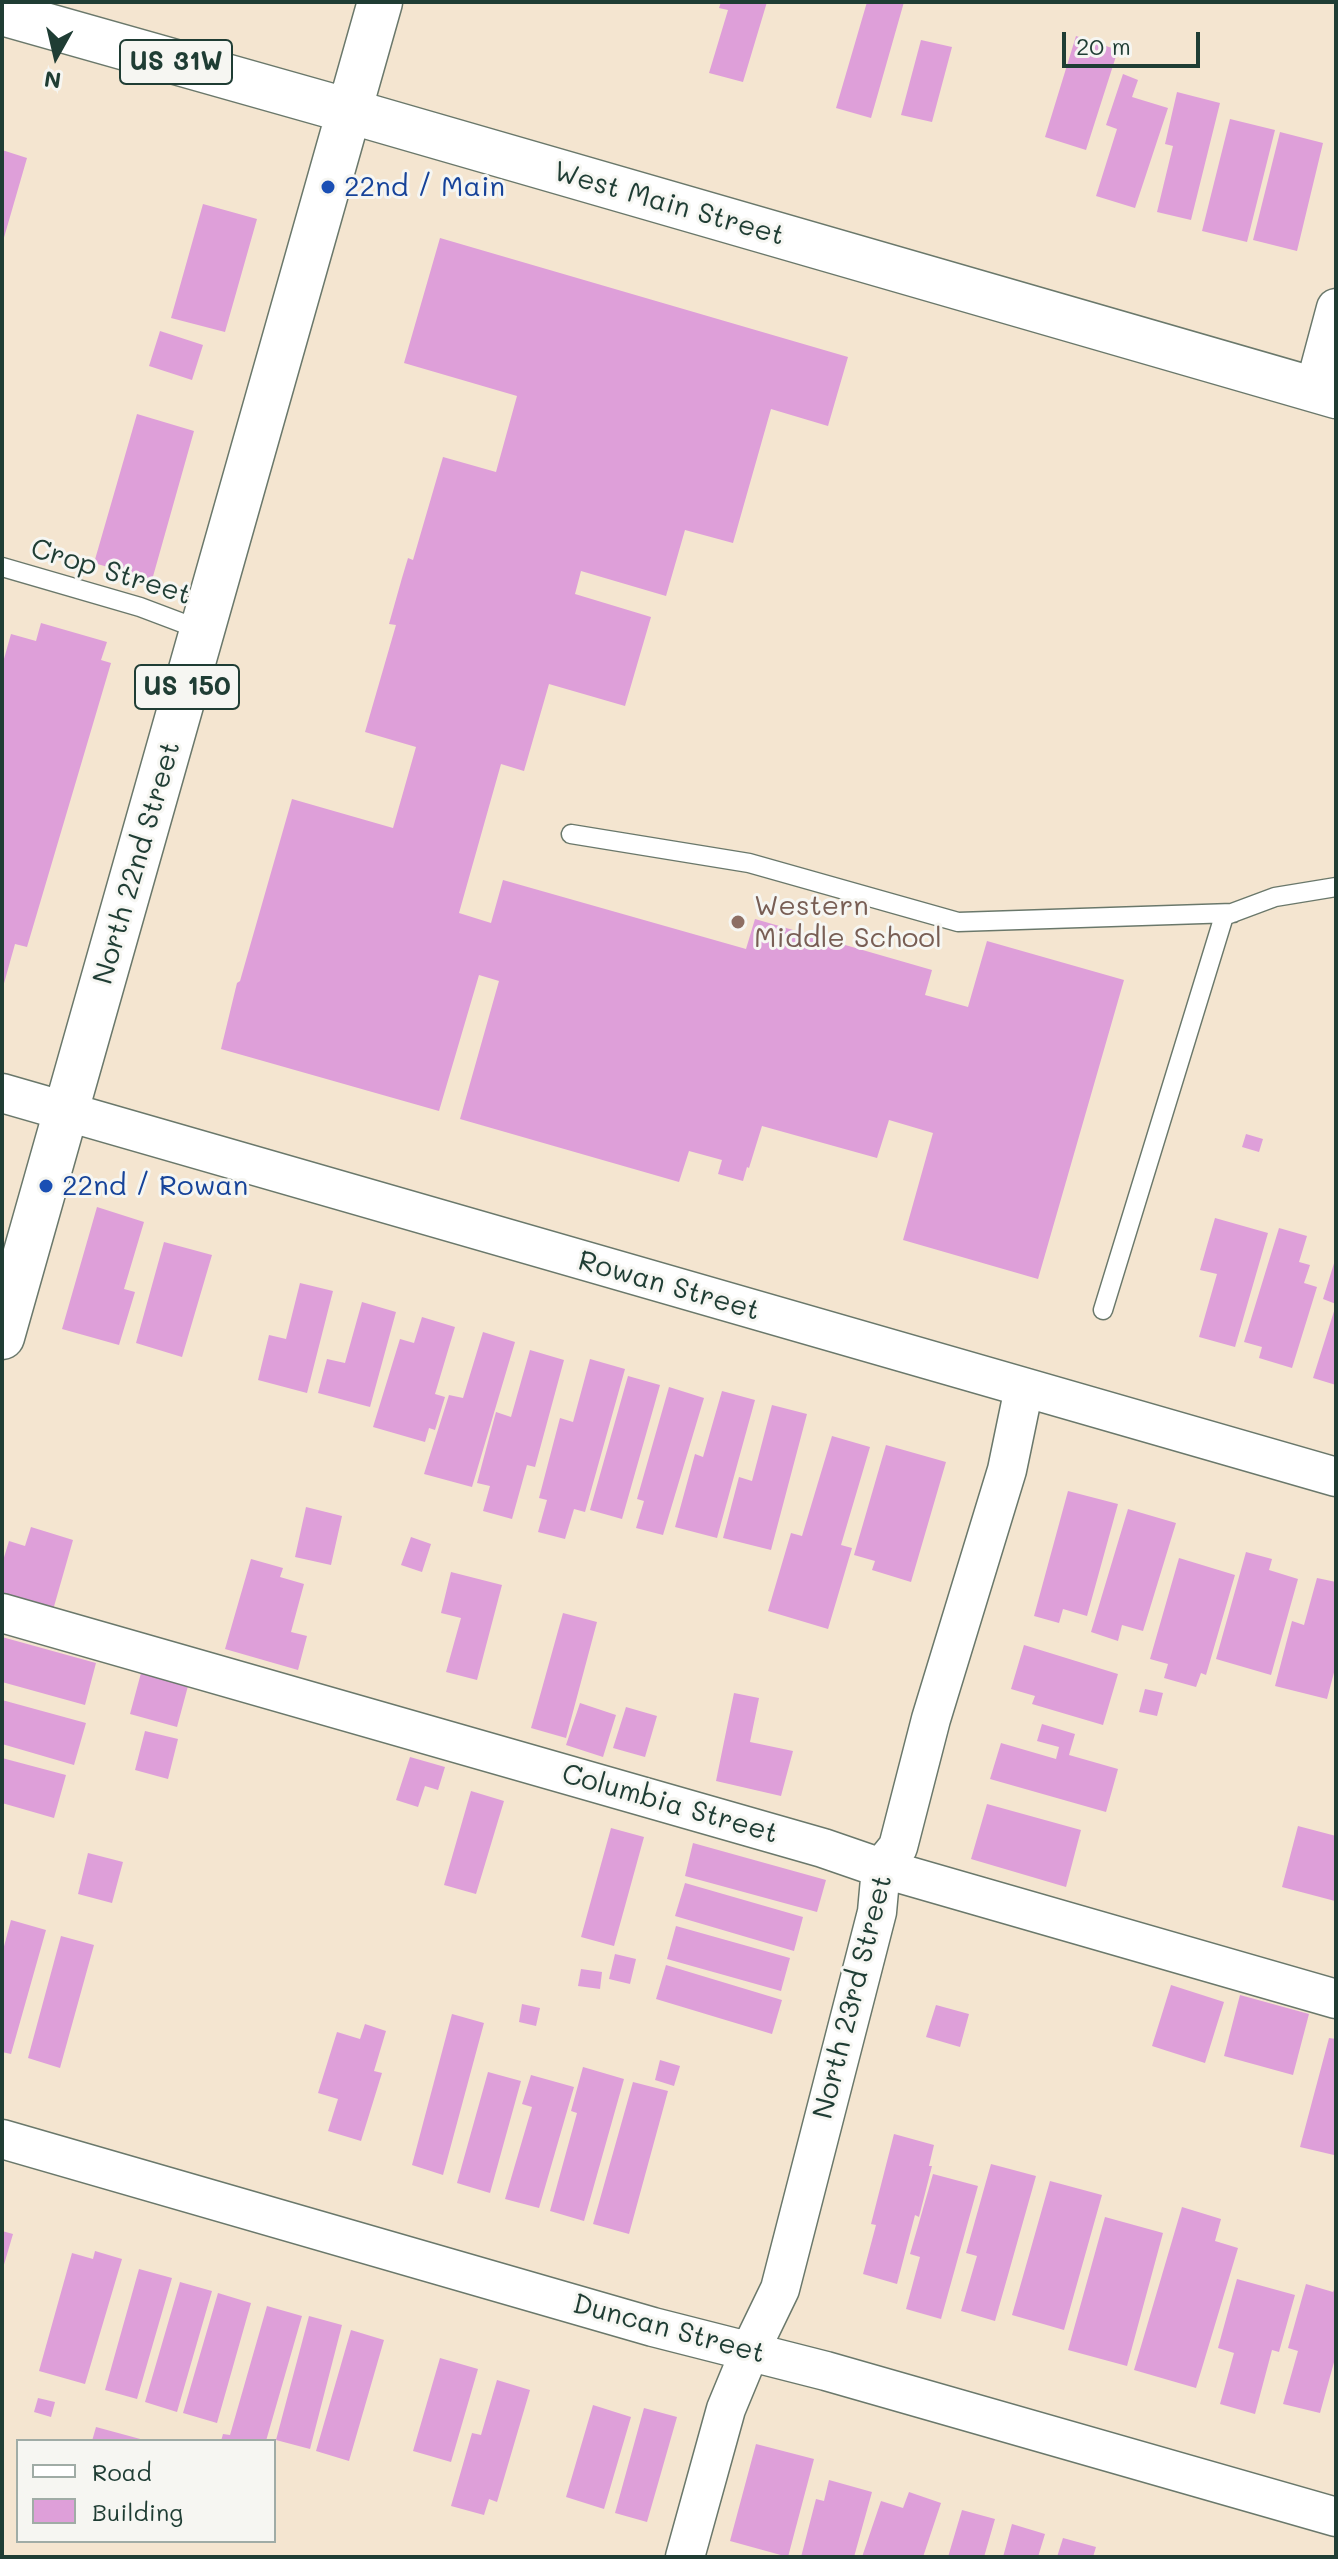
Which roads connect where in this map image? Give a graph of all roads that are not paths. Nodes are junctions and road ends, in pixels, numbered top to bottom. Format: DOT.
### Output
graph roads {
  1 [pos="380,2"];
  2 [pos="2,13"];
  3 [pos="349,111"];
  4 [pos="1336,308"];
  5 [pos="1325,393"];
  6 [pos="2,567"];
  7 [pos="203,631"];
  8 [pos="571,834"];
  9 [pos="1336,887"];
  10 [pos="1233,913"];
  11 [pos="2,1093"];
  12 [pos="66,1112"];
  13 [pos="1103,1310"];
  14 [pos="2,1337"];
  15 [pos="1024,1388"];
  16 [pos="1336,1477"];
  17 [pos="2,1613"];
  18 [pos="881,1868"];
  19 [pos="1336,1999"];
  20 [pos="2,2139"];
  21 [pos="750,2351"];
  22 [pos="1336,2517"];
  23 [pos="685,2557"];
  1 -- 3 [label="main road, North 22nd Street"];
  2 -- 3 [label="main road, West Main Street / US 31W"];
  3 -- 5 [label="main road, West Main Street"];
  3 -- 7 [label="main road, North 22nd Street / US 150"];
  4 -- 5 [label="street"];
  6 -- 7 [label="lane, Crop Street"];
  7 -- 12 [label="main road, North 22nd Street / US 150"];
  8 -- 10 [label="lane"];
  9 -- 10 [label="lane"];
  10 -- 13 [label="lane"];
  11 -- 12 [label="street, Rowan Street"];
  12 -- 14 [label="main road, North 22nd Street / US 150"];
  12 -- 15 [label="street, Rowan Street"];
  15 -- 16 [label="street, Rowan Street"];
  15 -- 18 [label="street, North 23rd Street"];
  17 -- 18 [label="street, Columbia Street"];
  18 -- 19 [label="street, Columbia Street"];
  18 -- 21 [label="street, North 23rd Street"];
  20 -- 21 [label="street, Duncan Street"];
  21 -- 22 [label="street, Duncan Street"];
  21 -- 23 [label="street, North 23rd Street"];
}
